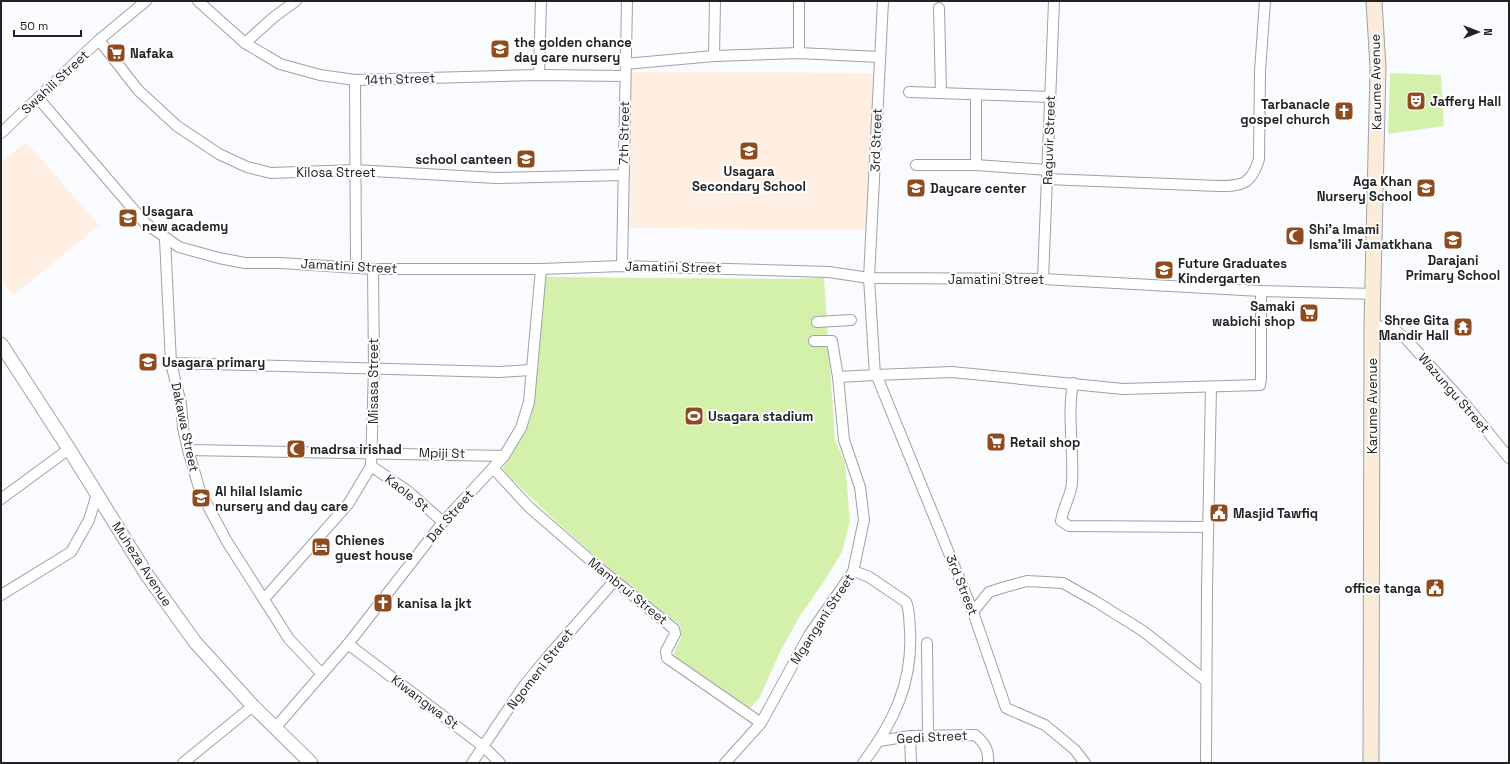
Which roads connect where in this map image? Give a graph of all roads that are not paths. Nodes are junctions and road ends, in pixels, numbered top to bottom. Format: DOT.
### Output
graph roads {
  1 [pos="146,1"];
  2 [pos="198,1"];
  3 [pos="296,1"];
  4 [pos="541,1"];
  5 [pos="627,1"];
  6 [pos="715,1"];
  7 [pos="800,1"];
  8 [pos="883,1"];
  9 [pos="1054,1"];
  10 [pos="1265,1"];
  11 [pos="1374,1"];
  12 [pos="939,8"];
  13 [pos="99,40"];
  14 [pos="245,43"];
  15 [pos="799,53"];
  16 [pos="714,56"];
  17 [pos="879,57"];
  18 [pos="625,64"];
  19 [pos="539,75"];
  20 [pos="625,76"];
  21 [pos="355,80"];
  22 [pos="909,92"];
  23 [pos="941,93"];
  24 [pos="976,94"];
  25 [pos="1051,97"];
  26 [pos="38,98"];
  27 [pos="1,133"];
  28 [pos="916,165"];
  29 [pos="976,165"];
  30 [pos="355,170"];
  31 [pos="624,175"];
  32 [pos="1048,175"];
  33 [pos="165,239"];
  34 [pos="622,266"];
  35 [pos="356,267"];
  36 [pos="373,269"];
  37 [pos="542,270"];
  38 [pos="869,278"];
  39 [pos="1044,279"];
  40 [pos="1261,291"];
  41 [pos="1374,294"];
  42 [pos="851,320"];
  43 [pos="818,322"];
  44 [pos="1372,325"];
  45 [pos="814,341"];
  46 [pos="1,344"];
  47 [pos="171,363"];
  48 [pos="374,368"];
  49 [pos="531,370"];
  50 [pos="876,374"];
  51 [pos="838,377"];
  52 [pos="1074,383"];
  53 [pos="1211,387"];
  54 [pos="69,449"];
  55 [pos="188,450"];
  56 [pos="373,452"];
  57 [pos="504,456"];
  58 [pos="1509,458"];
  59 [pos="371,466"];
  60 [pos="493,468"];
  61 [pos="97,494"];
  62 [pos="1,499"];
  63 [pos="443,522"];
  64 [pos="1208,527"];
  65 [pos="854,571"];
  66 [pos="615,580"];
  67 [pos="1,595"];
  68 [pos="264,599"];
  69 [pos="973,612"];
  70 [pos="927,643"];
  71 [pos="348,644"];
  72 [pos="321,673"];
  73 [pos="1206,681"];
  74 [pos="252,706"];
  75 [pos="760,723"];
  76 [pos="275,728"];
  77 [pos="928,735"];
  78 [pos="910,736"];
  79 [pos="879,742"];
  80 [pos="484,747"];
  81 [pos="307,762"];
  82 [pos="183,763"];
  83 [pos="472,763"];
  84 [pos="500,763"];
  85 [pos="725,763"];
  86 [pos="863,763"];
  87 [pos="911,763"];
  88 [pos="988,763"];
  89 [pos="1085,763"];
  90 [pos="1206,763"];
  91 [pos="1371,763"];
  1 -- 13 [label="street, Swahili Street"];
  2 -- 14 [label="street, 14th Street"];
  3 -- 14 [label="street"];
  4 -- 19 [label="street"];
  5 -- 18 [label="street, 7th Street"];
  6 -- 16 [label="street"];
  7 -- 15 [label="street"];
  8 -- 17 [label="street, 3rd Street"];
  9 -- 25 [label="street, Raguvir Street"];
  10 -- 32 [label="street"];
  11 -- 41 [label="main road, Karume Avenue"];
  12 -- 23 [label="street"];
  13 -- 26 [label="street, Swahili Street"];
  13 -- 30 [label="street, Kilosa Street"];
  14 -- 21 [label="street, 14th Street"];
  15 -- 16 [label="street"];
  15 -- 17 [label="street"];
  16 -- 18 [label="street"];
  17 -- 38 [label="street, 3rd Street"];
  18 -- 20 [label="street, 7th Street"];
  19 -- 20 [label="street, 14th Street"];
  19 -- 21 [label="street, 14th Street"];
  20 -- 31 [label="street, 7th Street"];
  21 -- 30 [label="street"];
  22 -- 23 [label="street"];
  23 -- 24 [label="street"];
  24 -- 25 [label="street"];
  24 -- 29 [label="street"];
  25 -- 32 [label="street, Raguvir Street"];
  26 -- 27 [label="street, Swahili Street"];
  26 -- 33 [label="street, Jamatini Street"];
  28 -- 29 [label="street"];
  29 -- 32 [label="street"];
  30 -- 31 [label="street, Kilosa Street"];
  30 -- 35 [label="street"];
  31 -- 34 [label="street, 7th Street"];
  32 -- 39 [label="street, Raguvir Street"];
  33 -- 35 [label="street, Jamatini Street"];
  33 -- 47 [label="street, Dakawa Street"];
  34 -- 37 [label="street, Jamatini Street"];
  34 -- 38 [label="street, Jamatini Street"];
  35 -- 36 [label="street, Jamatini Street"];
  36 -- 37 [label="street, Jamatini Street"];
  36 -- 48 [label="street, Misasa Street"];
  37 -- 49 [label="street, Dar Street"];
  38 -- 39 [label="street, Jamatini Street"];
  38 -- 50 [label="street"];
  39 -- 40 [label="street, Jamatini Street"];
  40 -- 41 [label="street, Jamatini Street"];
  40 -- 53 [label="street"];
  41 -- 44 [label="main road, Karume Avenue"];
  42 -- 43 [label="street"];
  44 -- 58 [label="street, Wazungu Street"];
  44 -- 91 [label="main road, Karume Avenue"];
  45 -- 51 [label="street, Mgangani Street"];
  46 -- 54 [label="street, Muheza Avenue"];
  47 -- 48 [label="street"];
  47 -- 55 [label="street, Dakawa Street"];
  48 -- 49 [label="street"];
  48 -- 56 [label="street, Misasa Street"];
  49 -- 57 [label="street, Dar Street"];
  50 -- 51 [label="street"];
  50 -- 52 [label="street"];
  50 -- 69 [label="street, 3rd Street"];
  51 -- 65 [label="street, Mgangani Street"];
  52 -- 53 [label="street"];
  52 -- 64 [label="street"];
  53 -- 64 [label="street"];
  54 -- 61 [label="street, Muheza Avenue"];
  54 -- 62 [label="street"];
  55 -- 56 [label="street, Mpiji St"];
  55 -- 68 [label="street, Dakawa Street"];
  56 -- 57 [label="street, Mpiji St"];
  56 -- 59 [label="street, Misasa Street"];
  57 -- 60 [label="street, Dar Street"];
  59 -- 63 [label="street, Kaole St"];
  59 -- 68 [label="street, Misasa Street"];
  60 -- 63 [label="street, Dar Street"];
  60 -- 66 [label="street, Mambrui Street"];
  61 -- 67 [label="street"];
  61 -- 74 [label="street, Muheza Avenue"];
  63 -- 71 [label="street, Dar Street"];
  64 -- 73 [label="street"];
  65 -- 75 [label="street, Mgangani Street"];
  65 -- 79 [label="street"];
  66 -- 75 [label="street, Mambrui Street"];
  66 -- 80 [label="street, Ngomeni Street"];
  68 -- 72 [label="street, Dakawa Street"];
  69 -- 73 [label="street"];
  69 -- 89 [label="street, 3rd Street"];
  70 -- 77 [label="street"];
  71 -- 72 [label="street, Dar Street"];
  71 -- 80 [label="street, Kiwangwa St"];
  72 -- 76 [label="street, Dar Street"];
  73 -- 90 [label="street"];
  74 -- 76 [label="street, Muheza Avenue"];
  74 -- 82 [label="street"];
  75 -- 85 [label="street, Mgangani Street"];
  76 -- 81 [label="street, Muheza Avenue"];
  77 -- 78 [label="street, Gedi Street"];
  77 -- 88 [label="street, Gedi Street"];
  78 -- 79 [label="street, Gedi Street"];
  78 -- 87 [label="street"];
  79 -- 86 [label="street"];
  80 -- 83 [label="street, Ngomeni Street"];
  80 -- 84 [label="street, Kiwangwa St"];
}
